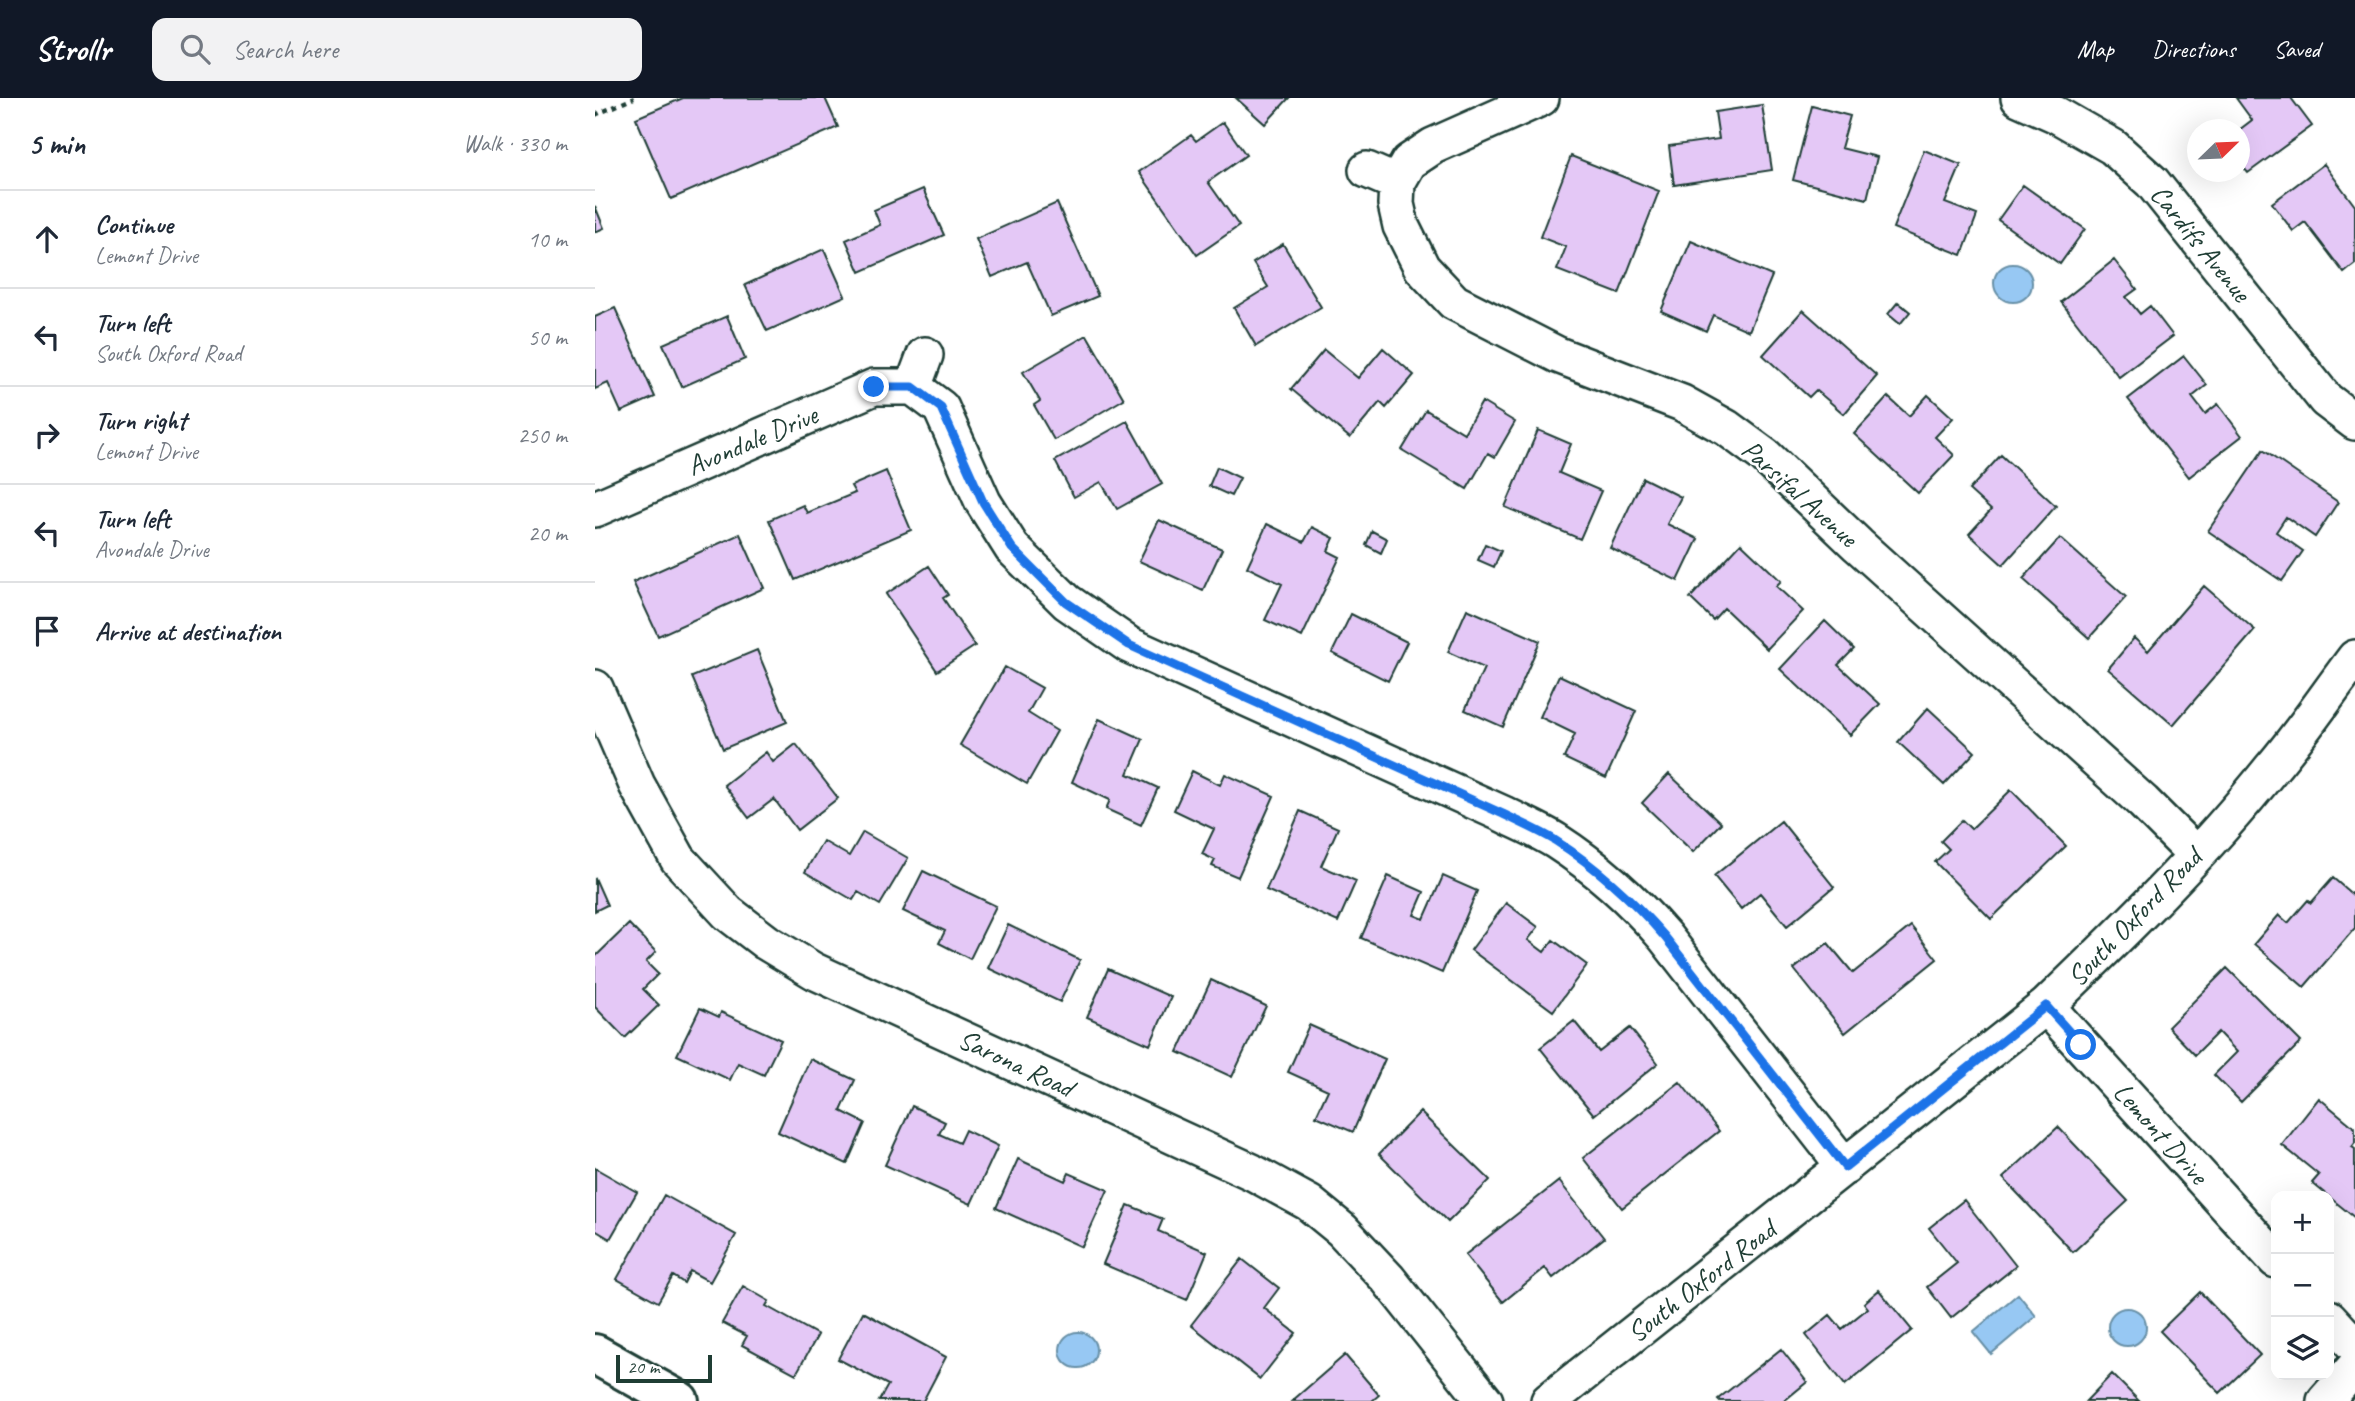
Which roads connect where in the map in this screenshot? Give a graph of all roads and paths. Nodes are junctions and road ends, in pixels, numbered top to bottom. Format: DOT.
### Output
graph roads {
  1 [pos="634,98"];
  2 [pos="1541,98"];
  3 [pos="2019,98"];
  4 [pos="595,115"];
  5 [pos="2355,422"];
  6 [pos="595,509"];
  7 [pos="2355,658"];
  8 [pos="595,688"];
  9 [pos="2196,855"];
  10 [pos="2046,1006"];
  11 [pos="1845,1167"];
  12 [pos="2271,1254"];
  13 [pos="2334,1323"];
  14 [pos="2355,1346"];
  15 [pos="595,1354"];
  16 [pos="2355,1367"];
  17 [pos="679,1401"];
  18 [pos="1485,1401"];
  19 [pos="1549,1401"];
  20 [pos="2325,1401"];
  1 -- 4 [label="path"];
  2 -- 9 [label="street, Parsifal Avenue"];
  3 -- 5 [label="street, Cardifs Avenue"];
  6 -- 11 [label="street, Avondale Drive"];
  7 -- 9 [label="street, South Oxford Road"];
  8 -- 18 [label="street, Sarona Road"];
  9 -- 10 [label="street, South Oxford Road"];
  10 -- 11 [label="street, South Oxford Road"];
  10 -- 12 [label="street, Lemont Drive"];
  11 -- 19 [label="street, South Oxford Road"];
  13 -- 14 [label="street"];
  15 -- 17 [label="street"];
  16 -- 20 [label="street"];
}
